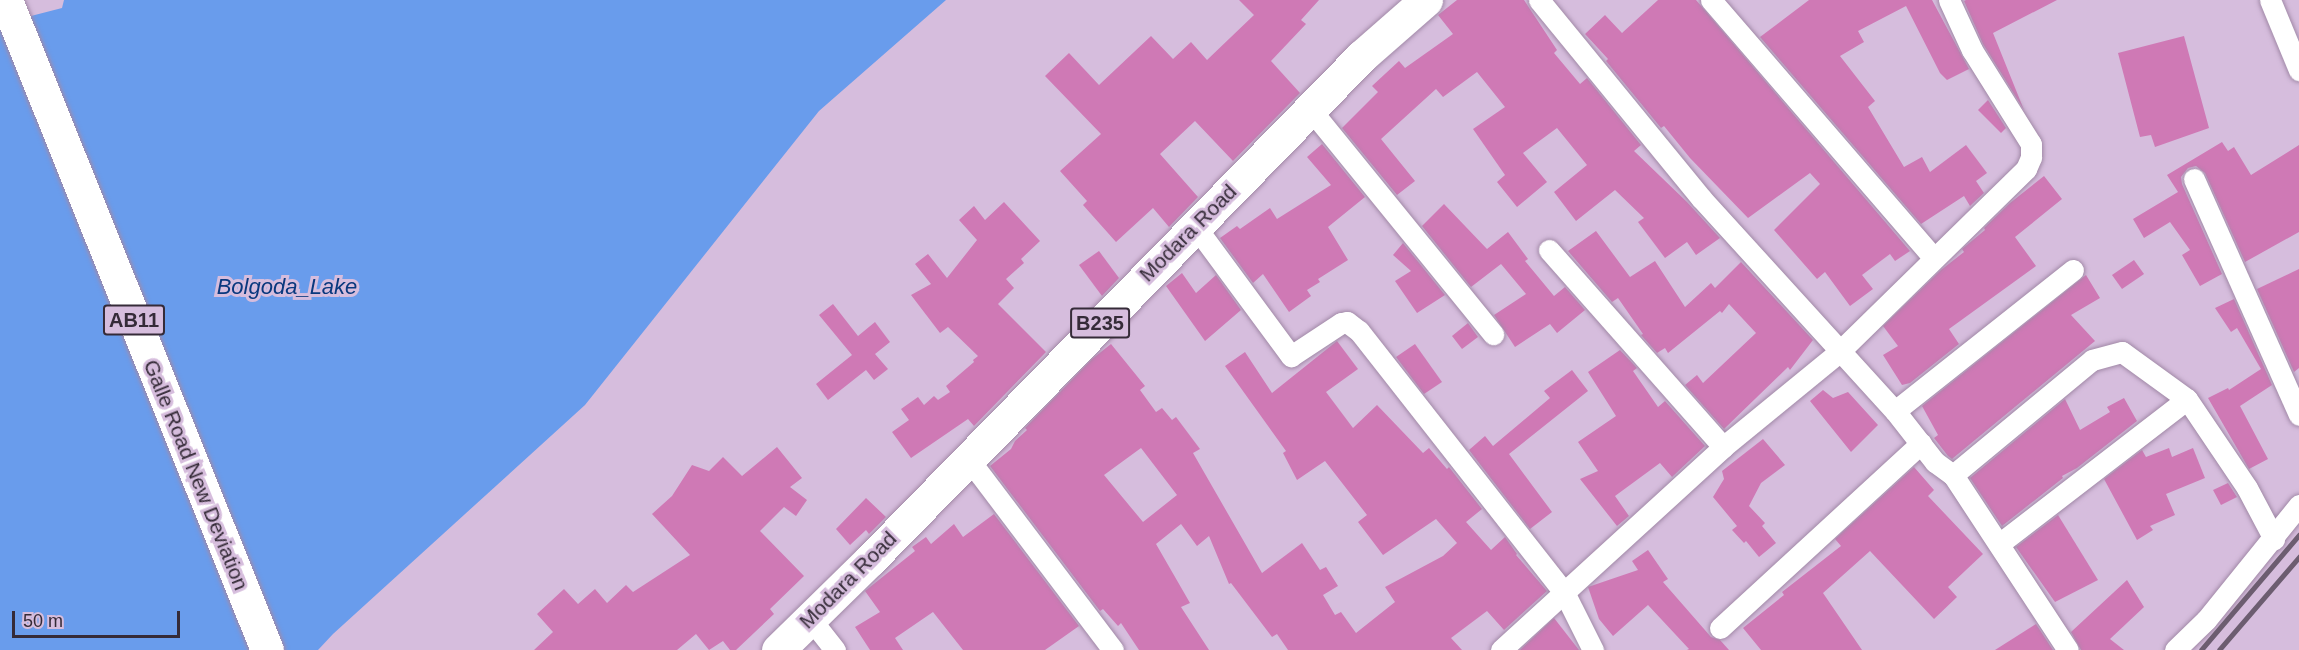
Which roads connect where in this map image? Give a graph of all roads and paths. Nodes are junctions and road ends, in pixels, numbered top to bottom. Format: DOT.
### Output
graph roads {
  1 [pos="6,0"];
  2 [pos="1426,0"];
  3 [pos="1539,0"];
  4 [pos="1711,0"];
  5 [pos="1949,0"];
  6 [pos="2270,0"];
  7 [pos="2299,70"];
  8 [pos="1311,110"];
  9 [pos="2194,179"];
  10 [pos="1196,226"];
  11 [pos="1549,250"];
  12 [pos="1934,258"];
  13 [pos="2073,270"];
  14 [pos="1493,334"];
  15 [pos="1839,352"];
  16 [pos="2187,399"];
  17 [pos="1895,411"];
  18 [pos="2299,415"];
  19 [pos="1920,443"];
  20 [pos="1724,447"];
  21 [pos="967,457"];
  22 [pos="1953,475"];
  23 [pos="2299,505"];
  24 [pos="2274,539"];
  25 [pos="1999,544"];
  26 [pos="1565,594"];
  27 [pos="809,617"];
  28 [pos="1720,628"];
  29 [pos="265,645"];
  30 [pos="778,650"];
  31 [pos="835,650"];
  32 [pos="1113,650"];
  33 [pos="1501,650"];
  34 [pos="1593,650"];
  35 [pos="2068,650"];
  36 [pos="2175,650"];
  1 -- 29 [label="main road, Galle Road New Deviation / AB11"];
  2 -- 8 [label="main road, Modara Road / B235"];
  3 -- 15 [label="street"];
  4 -- 12 [label="street"];
  5 -- 12 [label="street"];
  6 -- 7 [label="street"];
  8 -- 10 [label="main road, Modara Road / B235"];
  8 -- 14 [label="street"];
  9 -- 18 [label="street"];
  10 -- 21 [label="main road, Modara Road / B235"];
  10 -- 26 [label="street"];
  11 -- 20 [label="street"];
  12 -- 15 [label="street"];
  13 -- 17 [label="street"];
  15 -- 17 [label="street"];
  15 -- 20 [label="street"];
  16 -- 22 [label="street"];
  16 -- 24 [label="street"];
  16 -- 25 [label="street"];
  17 -- 19 [label="street"];
  19 -- 22 [label="street"];
  19 -- 28 [label="street"];
  20 -- 26 [label="street"];
  21 -- 27 [label="main road, Modara Road / B235"];
  21 -- 32 [label="street"];
  22 -- 25 [label="street"];
  23 -- 24 [label="street"];
  24 -- 36 [label="street"];
  25 -- 35 [label="street"];
  26 -- 33 [label="street"];
  26 -- 34 [label="street"];
  27 -- 30 [label="main road, Modara Road / B235"];
  27 -- 31 [label="street"];
}
